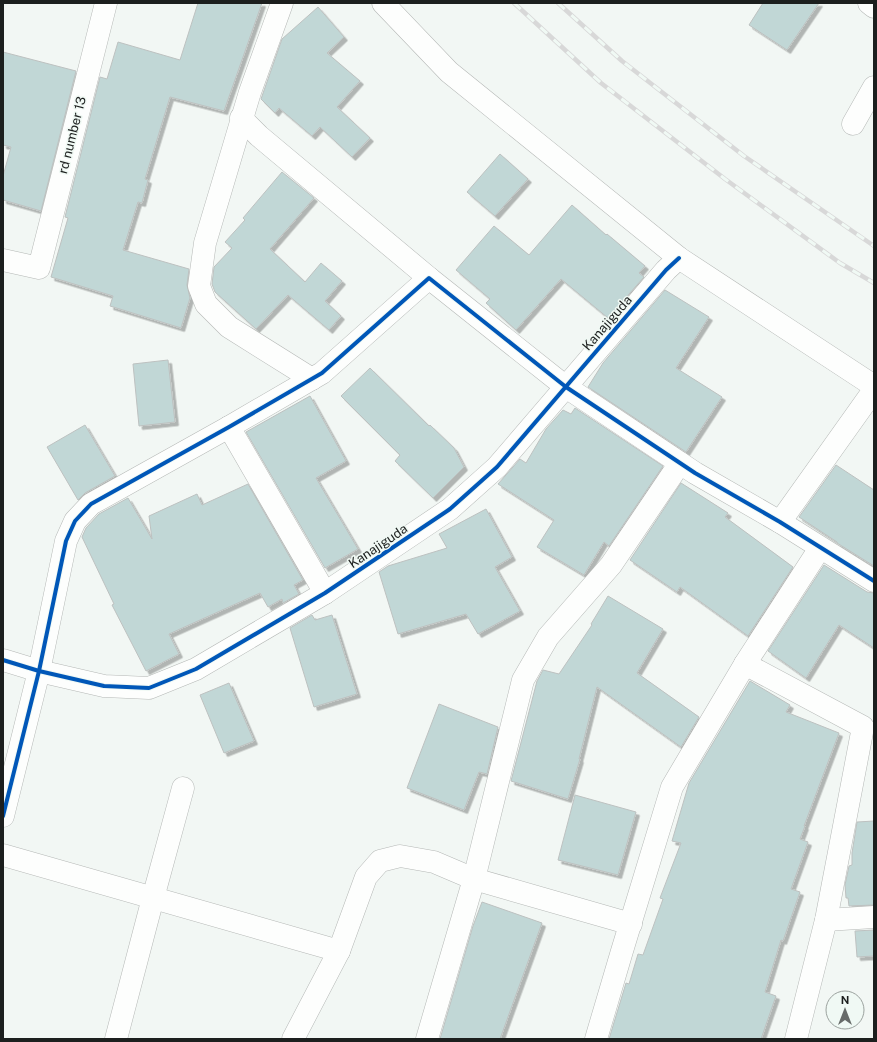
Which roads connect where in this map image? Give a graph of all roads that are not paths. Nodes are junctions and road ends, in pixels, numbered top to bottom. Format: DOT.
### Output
graph roads {
  1 [pos="106,3"];
  2 [pos="282,3"];
  3 [pos="383,3"];
  4 [pos="869,3"];
  5 [pos="874,7"];
  6 [pos="874,87"];
  7 [pos="241,118"];
  8 [pos="854,124"];
  9 [pos="679,258"];
  10 [pos="3,260"];
  11 [pos="429,278"];
  12 [pos="312,379"];
  13 [pos="874,386"];
  14 [pos="566,387"];
  15 [pos="874,390"];
  16 [pos="229,427"];
  17 [pos="680,463"];
  18 [pos="780,522"];
  19 [pos="820,548"];
  20 [pos="874,581"];
  21 [pos="325,593"];
  22 [pos="3,660"];
  23 [pos="745,664"];
  24 [pos="39,671"];
  25 [pos="869,727"];
  26 [pos="183,788"];
  27 [pos="3,816"];
  28 [pos="3,855"];
  29 [pos="474,879"];
  30 [pos="152,898"];
  31 [pos="874,917"];
  32 [pos="826,920"];
  33 [pos="631,924"];
  34 [pos="339,951"];
  35 [pos="116,1039"];
  36 [pos="293,1039"];
  37 [pos="426,1039"];
  38 [pos="596,1039"];
  39 [pos="796,1039"];
  1 -- 10 [label="street, rd number 13"];
  2 -- 7 [label="street"];
  3 -- 9 [label="street"];
  4 -- 5 [label="street"];
  6 -- 8 [label="street"];
  7 -- 11 [label="street"];
  7 -- 12 [label="street"];
  9 -- 13 [label="street"];
  9 -- 14 [label="street, Kanajiguda"];
  11 -- 12 [label="street"];
  11 -- 14 [label="street"];
  12 -- 16 [label="street"];
  14 -- 17 [label="street"];
  14 -- 21 [label="street, Kanajiguda"];
  15 -- 18 [label="street"];
  16 -- 21 [label="street"];
  16 -- 24 [label="street"];
  17 -- 18 [label="street"];
  17 -- 29 [label="street"];
  18 -- 19 [label="street"];
  19 -- 20 [label="street"];
  19 -- 23 [label="street"];
  21 -- 24 [label="street, Kanajiguda"];
  22 -- 24 [label="street, Kanajiguda"];
  23 -- 25 [label="street"];
  23 -- 33 [label="street"];
  24 -- 27 [label="street"];
  25 -- 32 [label="street"];
  26 -- 30 [label="street"];
  28 -- 30 [label="street"];
  29 -- 33 [label="street"];
  29 -- 34 [label="street"];
  29 -- 37 [label="street"];
  30 -- 34 [label="street"];
  30 -- 35 [label="street"];
  31 -- 32 [label="street"];
  32 -- 39 [label="street"];
  33 -- 38 [label="street"];
  34 -- 36 [label="street"];
}
